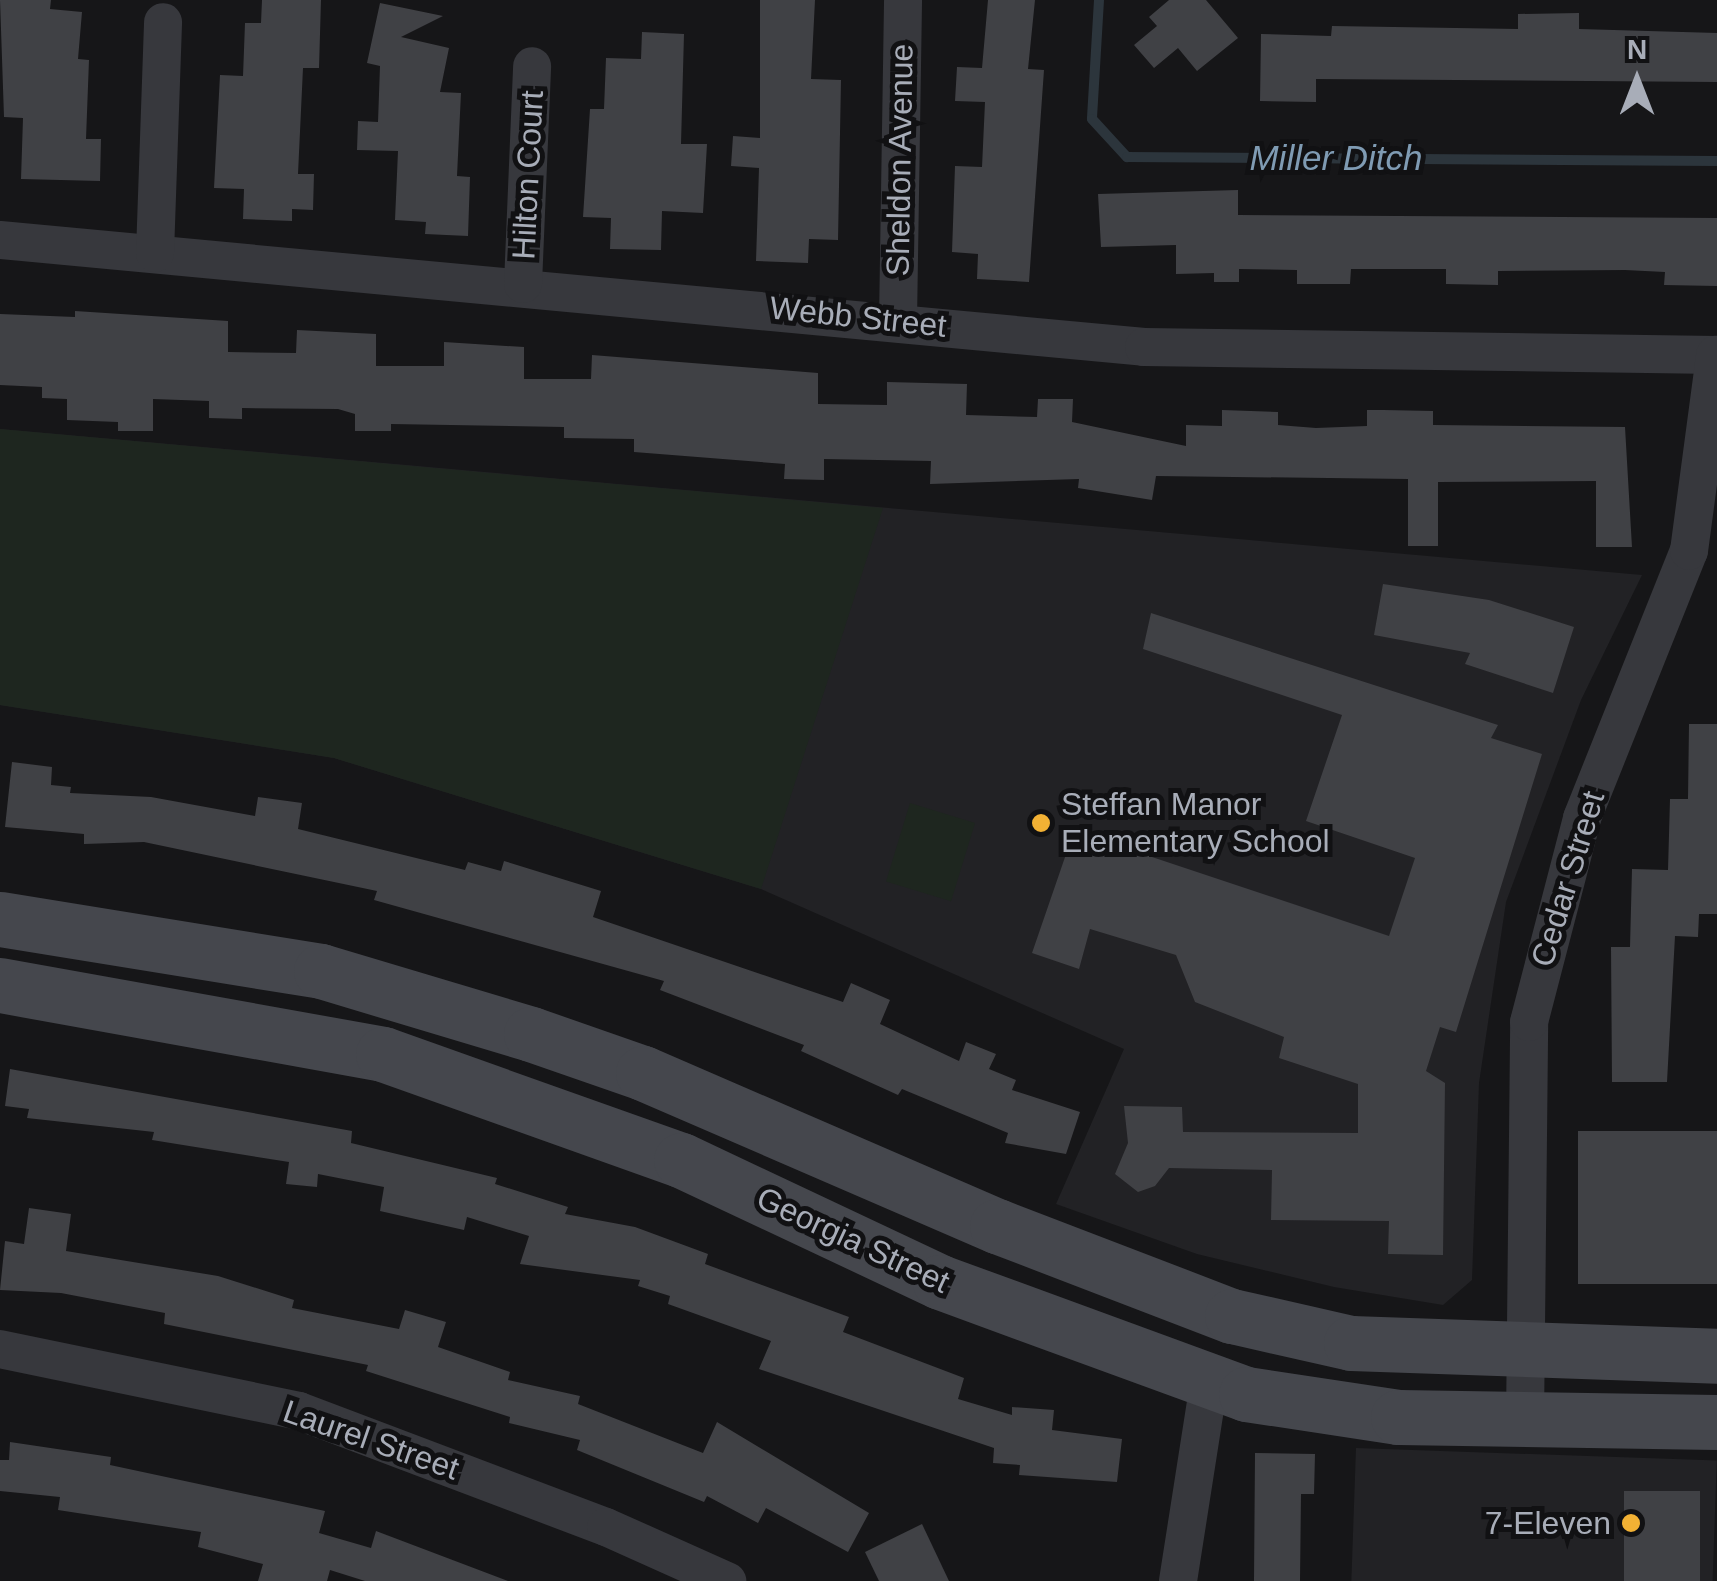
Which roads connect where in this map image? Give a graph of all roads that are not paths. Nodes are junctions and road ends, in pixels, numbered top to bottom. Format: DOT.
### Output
graph roads {
  1 [pos="903,0"];
  2 [pos="164,22"];
  3 [pos="532,66"];
  4 [pos="0,240"];
  5 [pos="154,253"];
  6 [pos="523,284"];
  7 [pos="898,321"];
  8 [pos="1716,355"];
  9 [pos="0,919"];
  10 [pos="0,986"];
  11 [pos="0,1349"];
  12 [pos="1524,1353"];
  13 [pos="1717,1356"];
  14 [pos="1210,1383"];
  15 [pos="1525,1422"];
  16 [pos="1717,1422"];
  17 [pos="727,1581"];
  18 [pos="1178,1581"];
  1 -- 7 [label="street, Sheldon Avenue"];
  2 -- 5 [label="street"];
  3 -- 6 [label="street, Hilton Court"];
  4 -- 5 [label="street, Webb Street"];
  5 -- 6 [label="street, Webb Street"];
  6 -- 7 [label="street, Webb Street"];
  7 -- 8 [label="street, Webb Street"];
  8 -- 12 [label="street, Cedar Street"];
  9 -- 12 [label="main road, Georgia Street"];
  10 -- 14 [label="main road, Georgia Street"];
  11 -- 17 [label="street, Laurel Street"];
  12 -- 13 [label="main road, Georgia Street"];
  12 -- 15 [label="street, Cedar Street"];
  14 -- 15 [label="main road, Georgia Street"];
  14 -- 18 [label="street"];
  15 -- 16 [label="main road, Georgia Street"];
}
